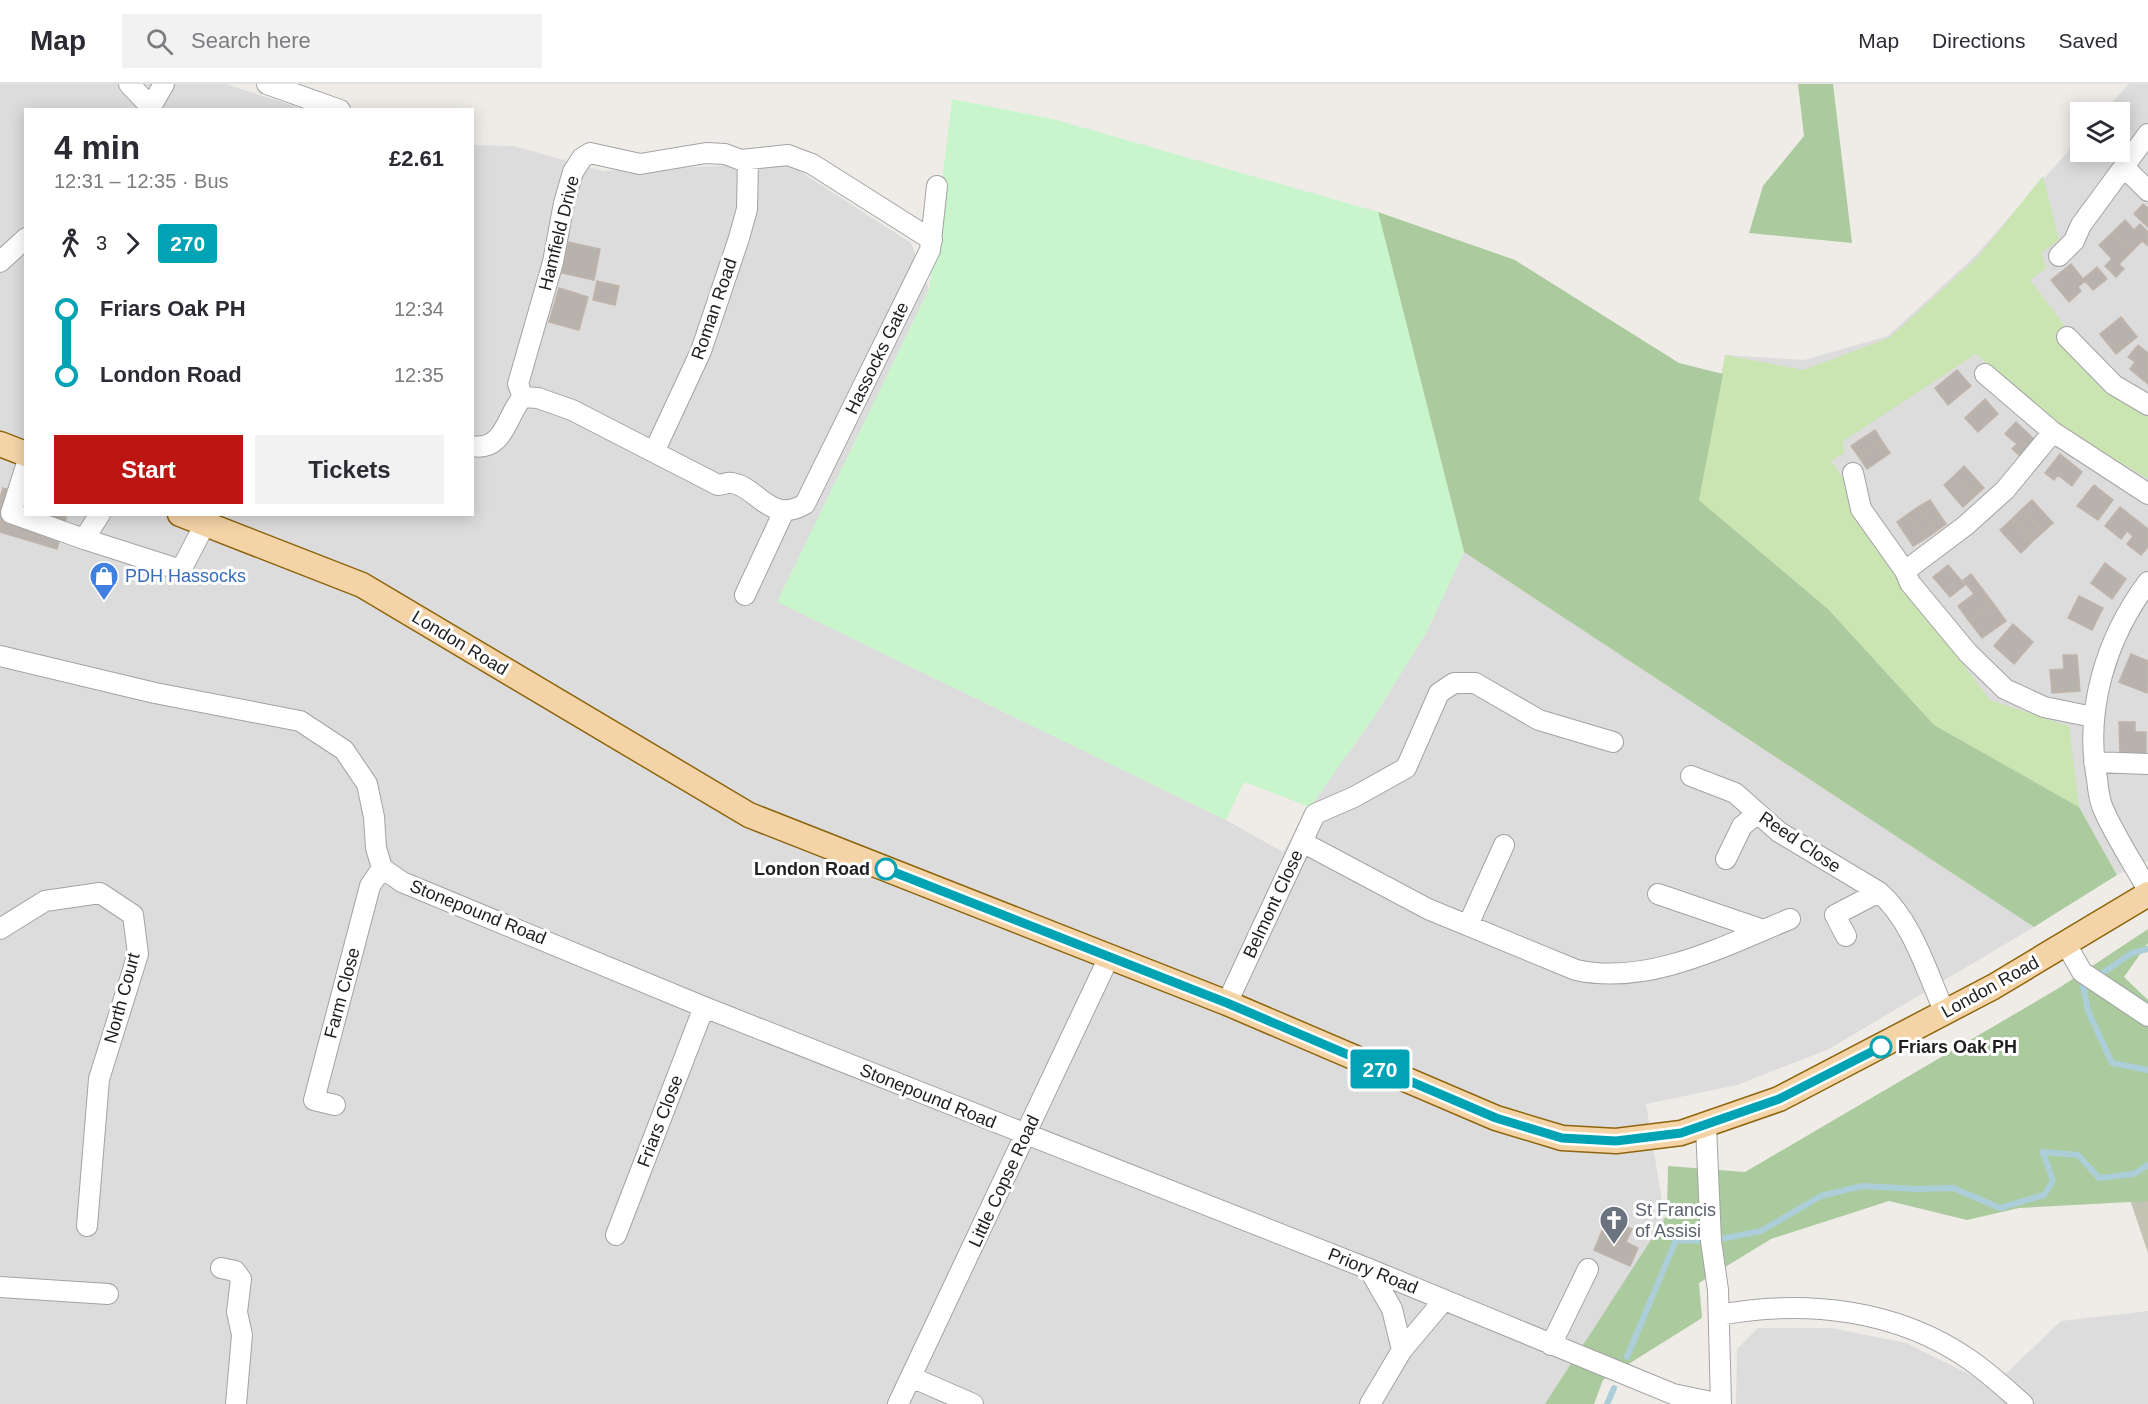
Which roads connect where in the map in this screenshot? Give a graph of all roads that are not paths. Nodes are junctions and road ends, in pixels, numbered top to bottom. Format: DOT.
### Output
graph roads {
  1 [pos="129,84"];
  2 [pos="164,84"];
  3 [pos="267,84"];
  4 [pos="150,108"];
  5 [pos="334,108"];
  6 [pos="2148,135"];
  7 [pos="748,160"];
  8 [pos="2124,167"];
  9 [pos="937,186"];
  10 [pos="2148,191"];
  11 [pos="24,239"];
  12 [pos="932,240"];
  13 [pos="2059,256"];
  14 [pos="0,262"];
  15 [pos="2067,337"];
  16 [pos="1985,374"];
  17 [pos="523,397"];
  18 [pos="2148,405"];
  19 [pos="2053,432"];
  20 [pos="0,444"];
  21 [pos="474,446"];
  22 [pos="654,452"];
  23 [pos="24,453"];
  24 [pos="24,472"];
  25 [pos="1853,473"];
  26 [pos="2148,494"];
  27 [pos="784,511"];
  28 [pos="99,516"];
  29 [pos="185,516"];
  30 [pos="205,524"];
  31 [pos="84,539"];
  32 [pos="1905,571"];
  33 [pos="2148,582"];
  34 [pos="746,595"];
  35 [pos="0,656"];
  36 [pos="2093,717"];
  37 [pos="1613,742"];
  38 [pos="2094,762"];
  39 [pos="2148,764"];
  40 [pos="1691,776"];
  41 [pos="1757,814"];
  42 [pos="1302,842"];
  43 [pos="1504,845"];
  44 [pos="1726,859"];
  45 [pos="382,868"];
  46 [pos="1879,892"];
  47 [pos="2148,892"];
  48 [pos="1658,894"];
  49 [pos="1790,919"];
  50 [pos="1468,925"];
  51 [pos="0,929"];
  52 [pos="1763,930"];
  53 [pos="1846,936"];
  54 [pos="2066,944"];
  55 [pos="1109,957"];
  56 [pos="1227,1003"];
  57 [pos="704,1007"];
  58 [pos="1945,1013"];
  59 [pos="2148,1016"];
  60 [pos="335,1105"];
  61 [pos="1706,1126"];
  62 [pos="1027,1135"];
  63 [pos="87,1226"];
  64 [pos="616,1235"];
  65 [pos="221,1268"];
  66 [pos="1369,1269"];
  67 [pos="1588,1269"];
  68 [pos="0,1287"];
  69 [pos="108,1294"];
  70 [pos="1444,1300"];
  71 [pos="1719,1315"];
  72 [pos="1551,1345"];
  73 [pos="1402,1350"];
  74 [pos="911,1377"];
  75 [pos="237,1404"];
  76 [pos="898,1404"];
  77 [pos="973,1404"];
  78 [pos="1370,1404"];
  79 [pos="1721,1404"];
  80 [pos="2023,1404"];
  1 -- 4 [label="street"];
  2 -- 4 [label="street"];
  3 -- 5 [label="street"];
  6 -- 8 [label="street"];
  7 -- 12 [label="street, Hamfield Drive"];
  7 -- 17 [label="street, Hamfield Drive"];
  7 -- 22 [label="street, Roman Road"];
  8 -- 10 [label="street"];
  8 -- 13 [label="street"];
  9 -- 12 [label="street, Hassocks Gate"];
  11 -- 14 [label="street"];
  12 -- 27 [label="street, Hassocks Gate"];
  15 -- 18 [label="street"];
  16 -- 19 [label="street"];
  17 -- 21 [label="street"];
  17 -- 22 [label="street"];
  19 -- 26 [label="street"];
  19 -- 32 [label="street"];
  20 -- 23 [label="main road"];
  22 -- 27 [label="street"];
  24 -- 31 [label="street"];
  25 -- 32 [label="street"];
  27 -- 34 [label="street"];
  28 -- 31 [label="street"];
  29 -- 30 [label="main road, London Road"];
  30 -- 31 [label="street"];
  30 -- 55 [label="main road, London Road"];
  32 -- 36 [label="street"];
  33 -- 36 [label="street"];
  35 -- 45 [label="street"];
  36 -- 38 [label="street"];
  37 -- 42 [label="street"];
  38 -- 39 [label="street"];
  38 -- 47 [label="street"];
  40 -- 41 [label="street, Reed Close"];
  41 -- 44 [label="street"];
  41 -- 46 [label="street, Reed Close"];
  42 -- 50 [label="street, Belmont Close"];
  42 -- 56 [label="street, Belmont Close"];
  43 -- 50 [label="street"];
  45 -- 57 [label="street, Stonepound Road"];
  45 -- 60 [label="street, Farm Close"];
  46 -- 53 [label="street"];
  46 -- 58 [label="street, Reed Close"];
  47 -- 54 [label="main road, London Road"];
  48 -- 52 [label="street"];
  49 -- 52 [label="street, Belmont Close"];
  50 -- 52 [label="street, Belmont Close"];
  51 -- 63 [label="street, North Court"];
  54 -- 58 [label="main road, London Road"];
  54 -- 59 [label="street"];
  55 -- 56 [label="main road, London Road"];
  55 -- 62 [label="street, Little Copse Road"];
  56 -- 61 [label="main road, London Road"];
  57 -- 62 [label="street, Stonepound Road"];
  57 -- 64 [label="street, Friars Close"];
  58 -- 61 [label="main road, London Road"];
  61 -- 71 [label="street"];
  62 -- 66 [label="street, Priory Road"];
  62 -- 74 [label="street, Little Copse Road"];
  65 -- 75 [label="street"];
  66 -- 70 [label="street, Priory Road"];
  66 -- 73 [label="street"];
  67 -- 72 [label="street"];
  68 -- 69 [label="street"];
  70 -- 72 [label="street, Priory Road"];
  70 -- 73 [label="street"];
  71 -- 79 [label="street"];
  71 -- 80 [label="street"];
  72 -- 79 [label="street, Priory Road"];
  73 -- 78 [label="street"];
  74 -- 76 [label="street, Little Copse Road"];
  74 -- 77 [label="street"];
}
